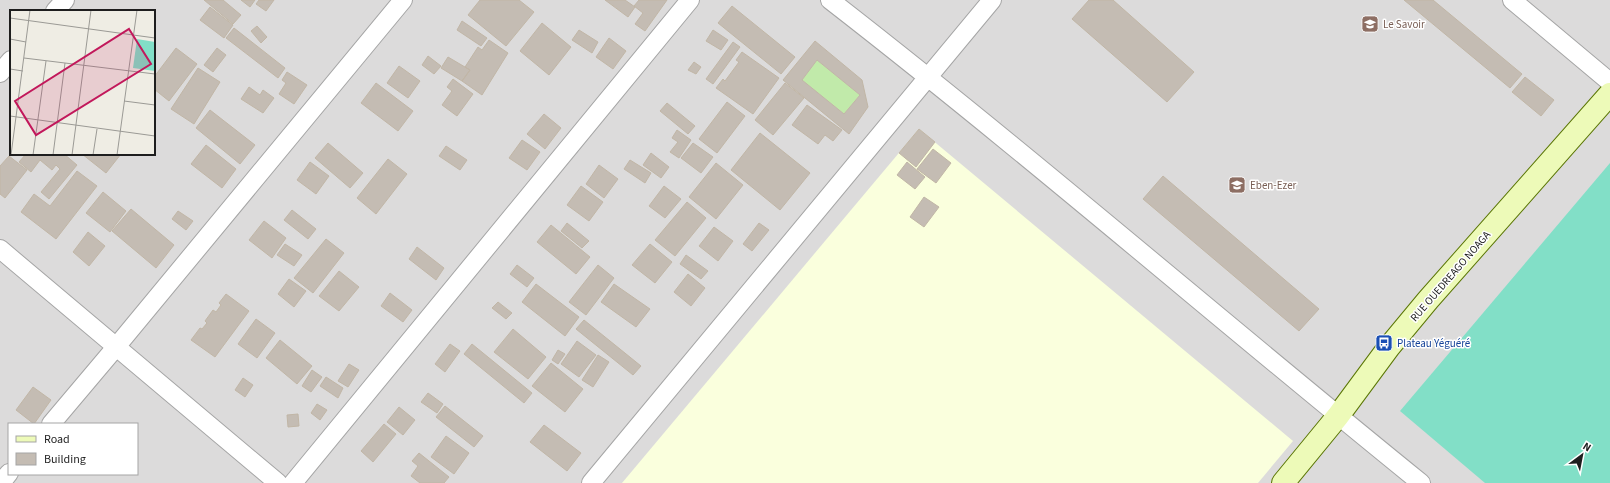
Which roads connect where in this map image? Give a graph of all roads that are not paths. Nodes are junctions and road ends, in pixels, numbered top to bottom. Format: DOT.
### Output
graph roads {
  1 [pos="65,0"];
  2 [pos="403,0"];
  3 [pos="690,0"];
  4 [pos="830,0"];
  5 [pos="992,0"];
  6 [pos="1512,0"];
  7 [pos="56,10"];
  8 [pos="10,61"];
  9 [pos="0,73"];
  10 [pos="929,77"];
  11 [pos="1610,82"];
  12 [pos="1610,94"];
  13 [pos="0,249"];
  14 [pos="116,347"];
  15 [pos="1338,416"];
  16 [pos="52,423"];
  17 [pos="8,474"];
  18 [pos="0,483"];
  19 [pos="278,483"];
  20 [pos="293,483"];
  21 [pos="591,483"];
  22 [pos="1283,483"];
  23 [pos="1421,483"];
  1 -- 7 [label="street"];
  2 -- 14 [label="street"];
  3 -- 20 [label="street"];
  4 -- 10 [label="street"];
  5 -- 10 [label="street"];
  6 -- 11 [label="street"];
  8 -- 9 [label="street"];
  10 -- 15 [label="street"];
  10 -- 21 [label="street"];
  12 -- 15 [label="street, RUE OUEDREAGO NOAGA"];
  13 -- 14 [label="street"];
  14 -- 16 [label="street"];
  14 -- 19 [label="street"];
  15 -- 22 [label="street, RUE OUEDREAGO NOAGA"];
  15 -- 23 [label="street"];
  17 -- 18 [label="street"];
}
